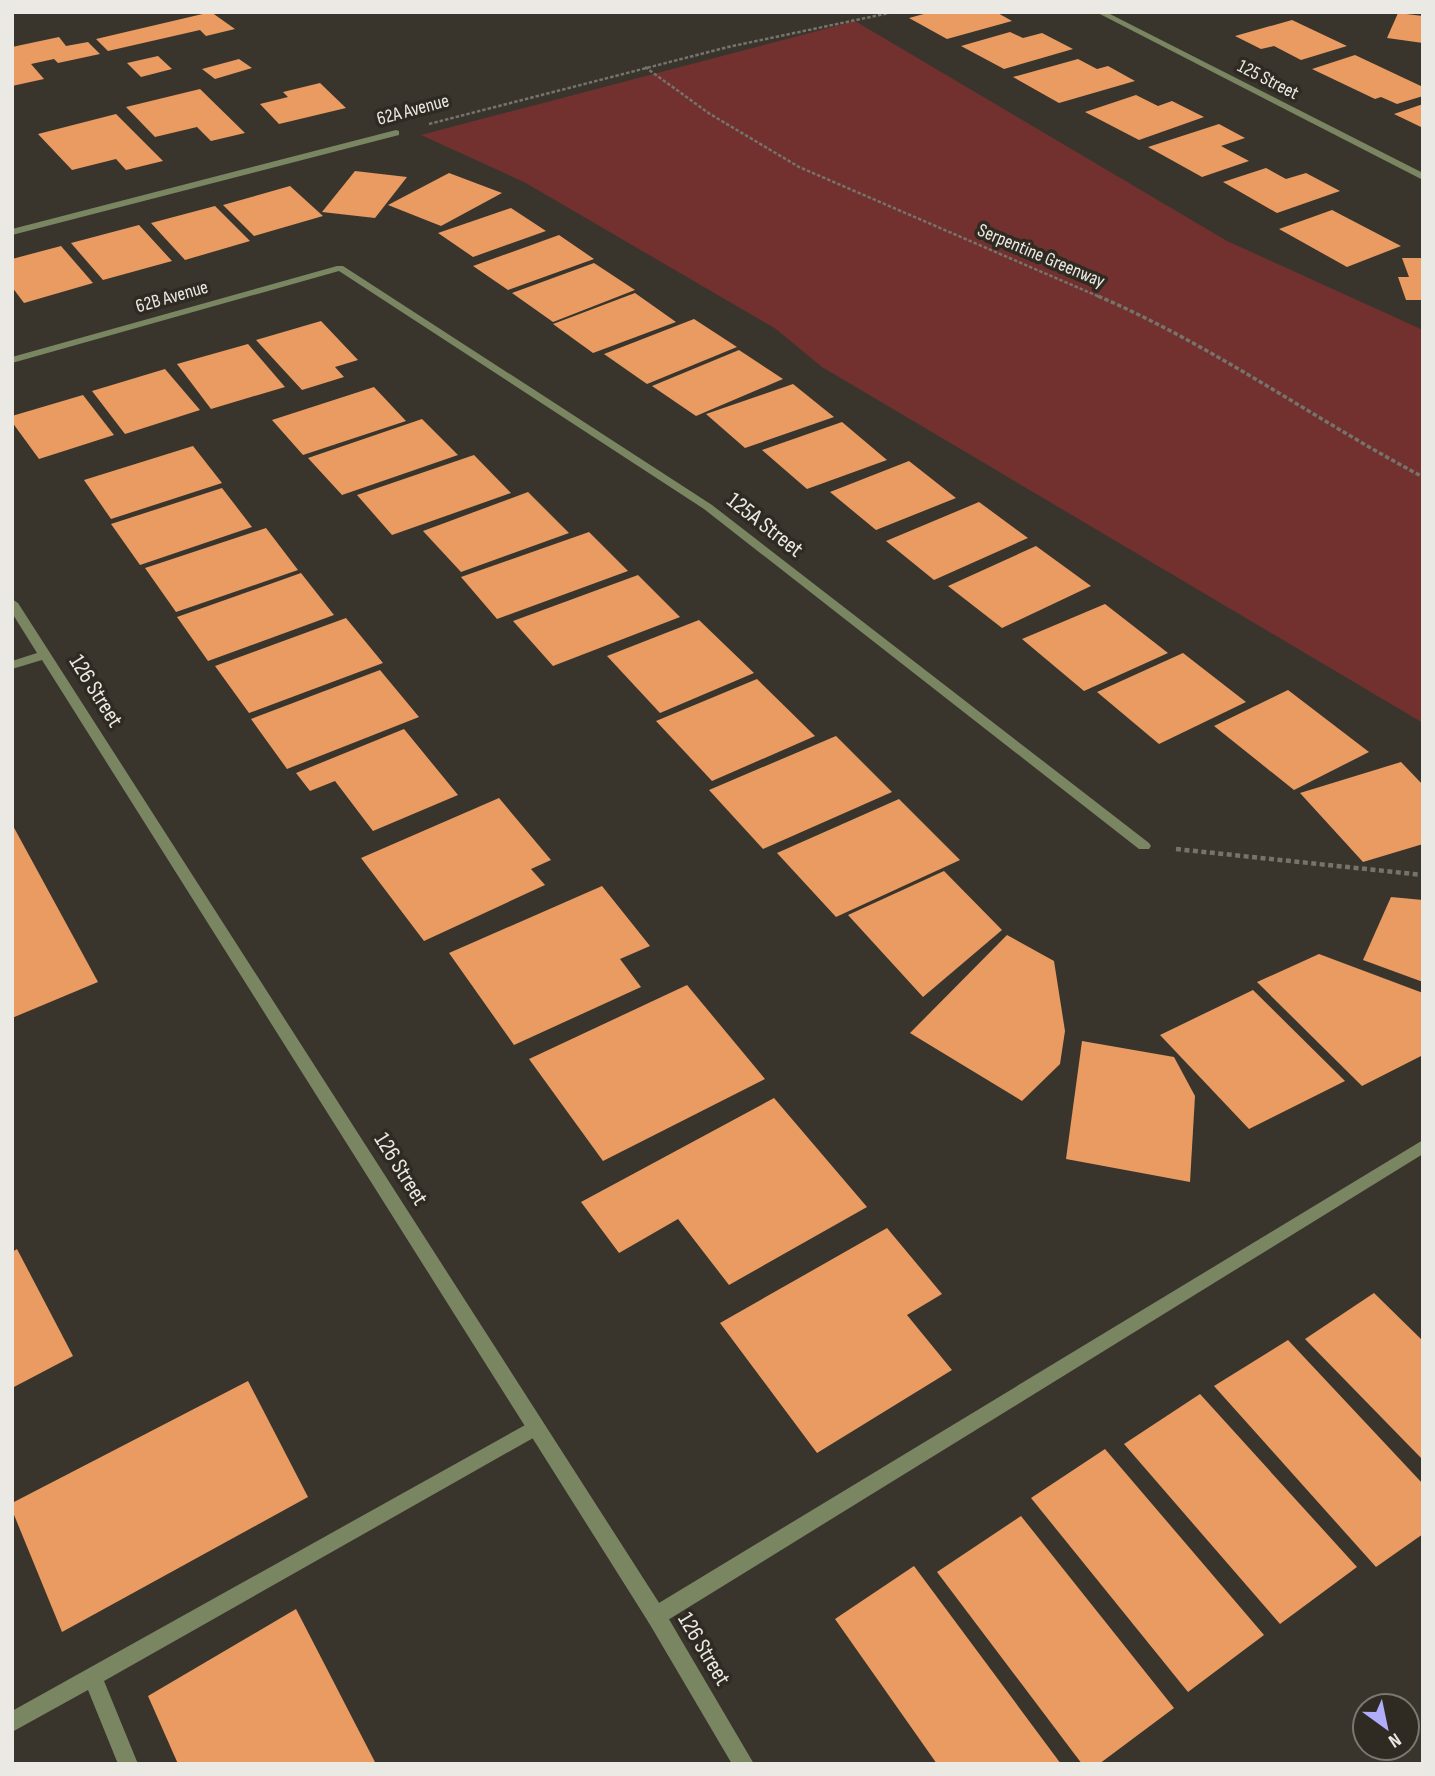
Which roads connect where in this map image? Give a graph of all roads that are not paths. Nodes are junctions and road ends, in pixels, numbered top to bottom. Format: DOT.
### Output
graph roads {
  1 [pos="1100,12"];
  2 [pos="396,133"];
  3 [pos="1423,177"];
  4 [pos="12,232"];
  5 [pos="341,268"];
  6 [pos="12,360"];
  7 [pos="12,603"];
  8 [pos="44,654"];
  9 [pos="12,665"];
  10 [pos="1143,846"];
  11 [pos="1423,1146"];
  12 [pos="536,1427"];
  13 [pos="656,1616"];
  14 [pos="92,1677"];
  15 [pos="12,1722"];
  16 [pos="128,1764"];
  17 [pos="744,1764"];
  1 -- 3 [label="street, 125 Street"];
  2 -- 4 [label="street, 62A Avenue"];
  5 -- 6 [label="street, 62B Avenue"];
  5 -- 10 [label="street, 125A Street"];
  7 -- 8 [label="street, 126 Street"];
  8 -- 9 [label="street"];
  8 -- 12 [label="street, 126 Street"];
  11 -- 13 [label="street"];
  12 -- 13 [label="street, 126 Street"];
  12 -- 14 [label="street"];
  13 -- 17 [label="street, 126 Street"];
  14 -- 15 [label="street"];
  14 -- 16 [label="street"];
}
